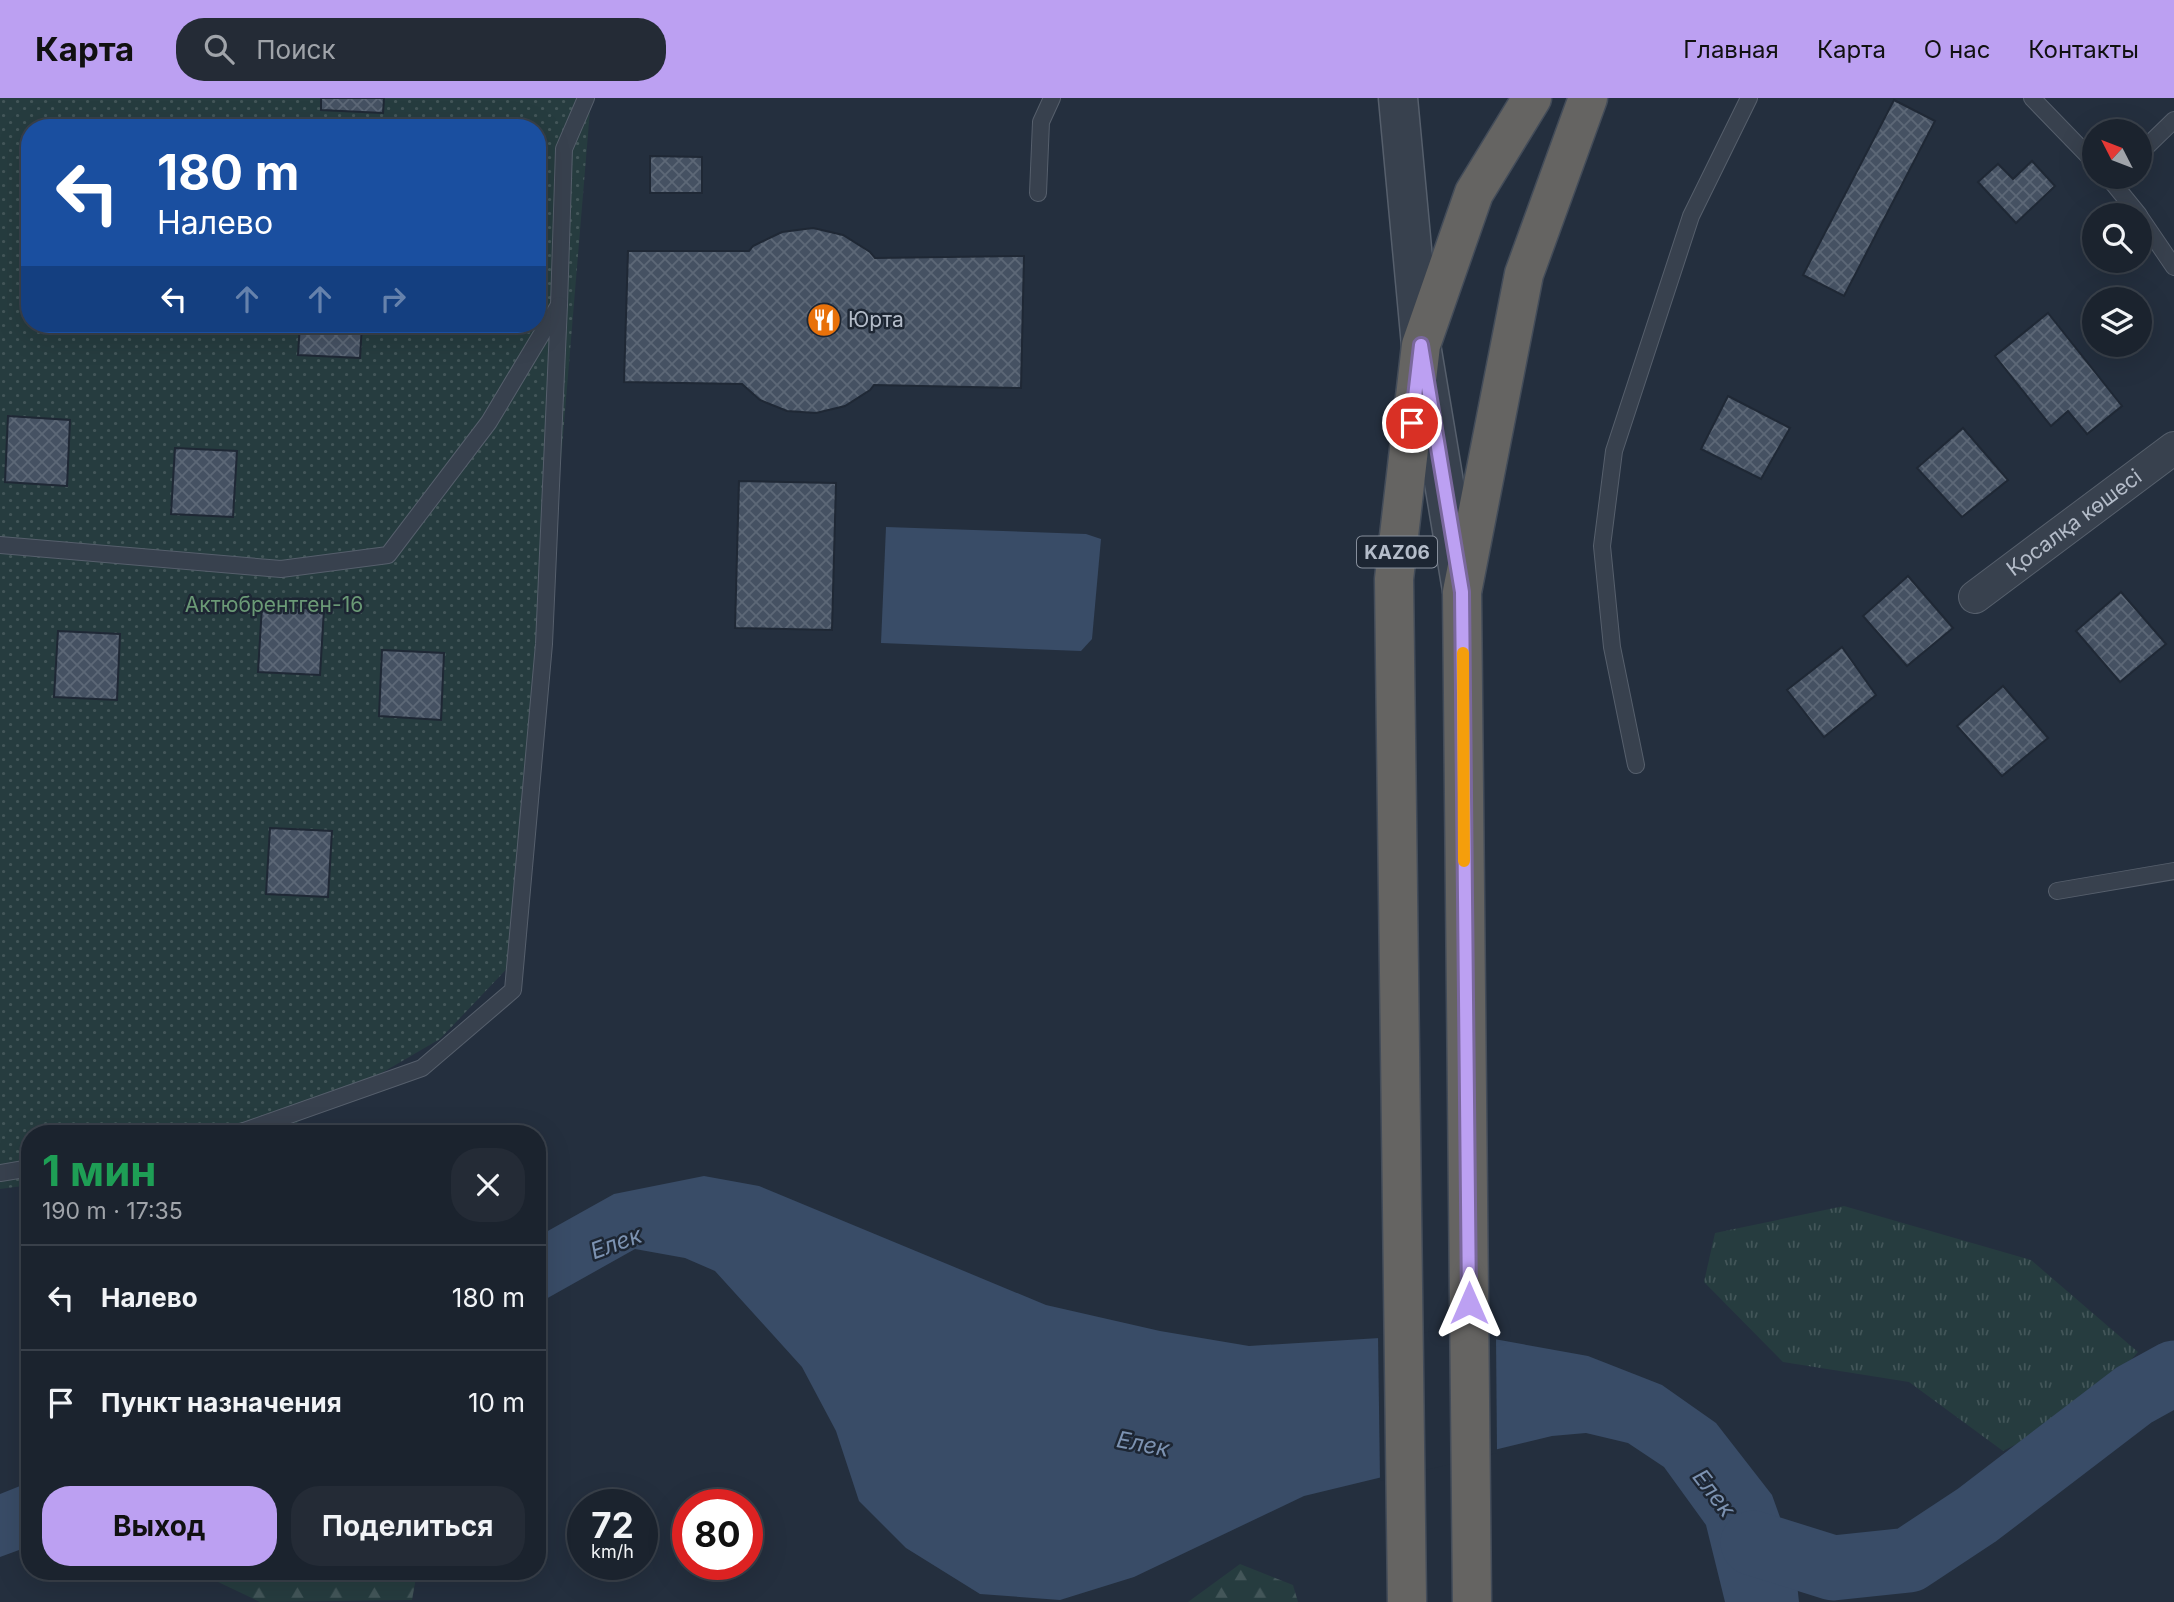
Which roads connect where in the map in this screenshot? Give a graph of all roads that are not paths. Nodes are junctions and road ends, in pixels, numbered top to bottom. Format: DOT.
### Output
graph roads {
  1 [pos="586,98"];
  2 [pos="1052,98"];
  3 [pos="1398,98"];
  4 [pos="1532,98"];
  5 [pos="1588,98"];
  6 [pos="1749,98"];
  7 [pos="2032,98"];
  8 [pos="2174,120"];
  9 [pos="2152,141"];
  10 [pos="2082,150"];
  11 [pos="1038,192"];
  12 [pos="2152,234"];
  13 [pos="2174,267"];
  14 [pos="559,305"];
  15 [pos="546,327"];
  16 [pos="542,333"];
  17 [pos="1421,345"];
  18 [pos="2174,448"];
  19 [pos="0,545"];
  20 [pos="1462,592"];
  21 [pos="1975,597"];
  22 [pos="1636,765"];
  23 [pos="2174,871"];
  24 [pos="2057,891"];
  25 [pos="261,1125"];
  26 [pos="21,1170"];
  27 [pos="0,1173"];
  28 [pos="1407,1602"];
  29 [pos="1472,1602"];
  1 -- 14 [label="lane"];
  2 -- 11 [label="lane"];
  3 -- 17 [label="street"];
  4 -- 17 [label="highway, KАZ06"];
  5 -- 20 [label="highway, KАZ06"];
  6 -- 22 [label="lane"];
  7 -- 10 [label="lane"];
  8 -- 9 [label="lane"];
  12 -- 13 [label="lane"];
  14 -- 15 [label="lane"];
  14 -- 25 [label="lane"];
  16 -- 19 [label="lane"];
  17 -- 20 [label="street"];
  17 -- 28 [label="highway, KАZ06"];
  18 -- 21 [label="street, Қосалқа көшесі"];
  20 -- 29 [label="highway, KАZ06"];
  23 -- 24 [label="lane"];
  26 -- 27 [label="lane"];
}
